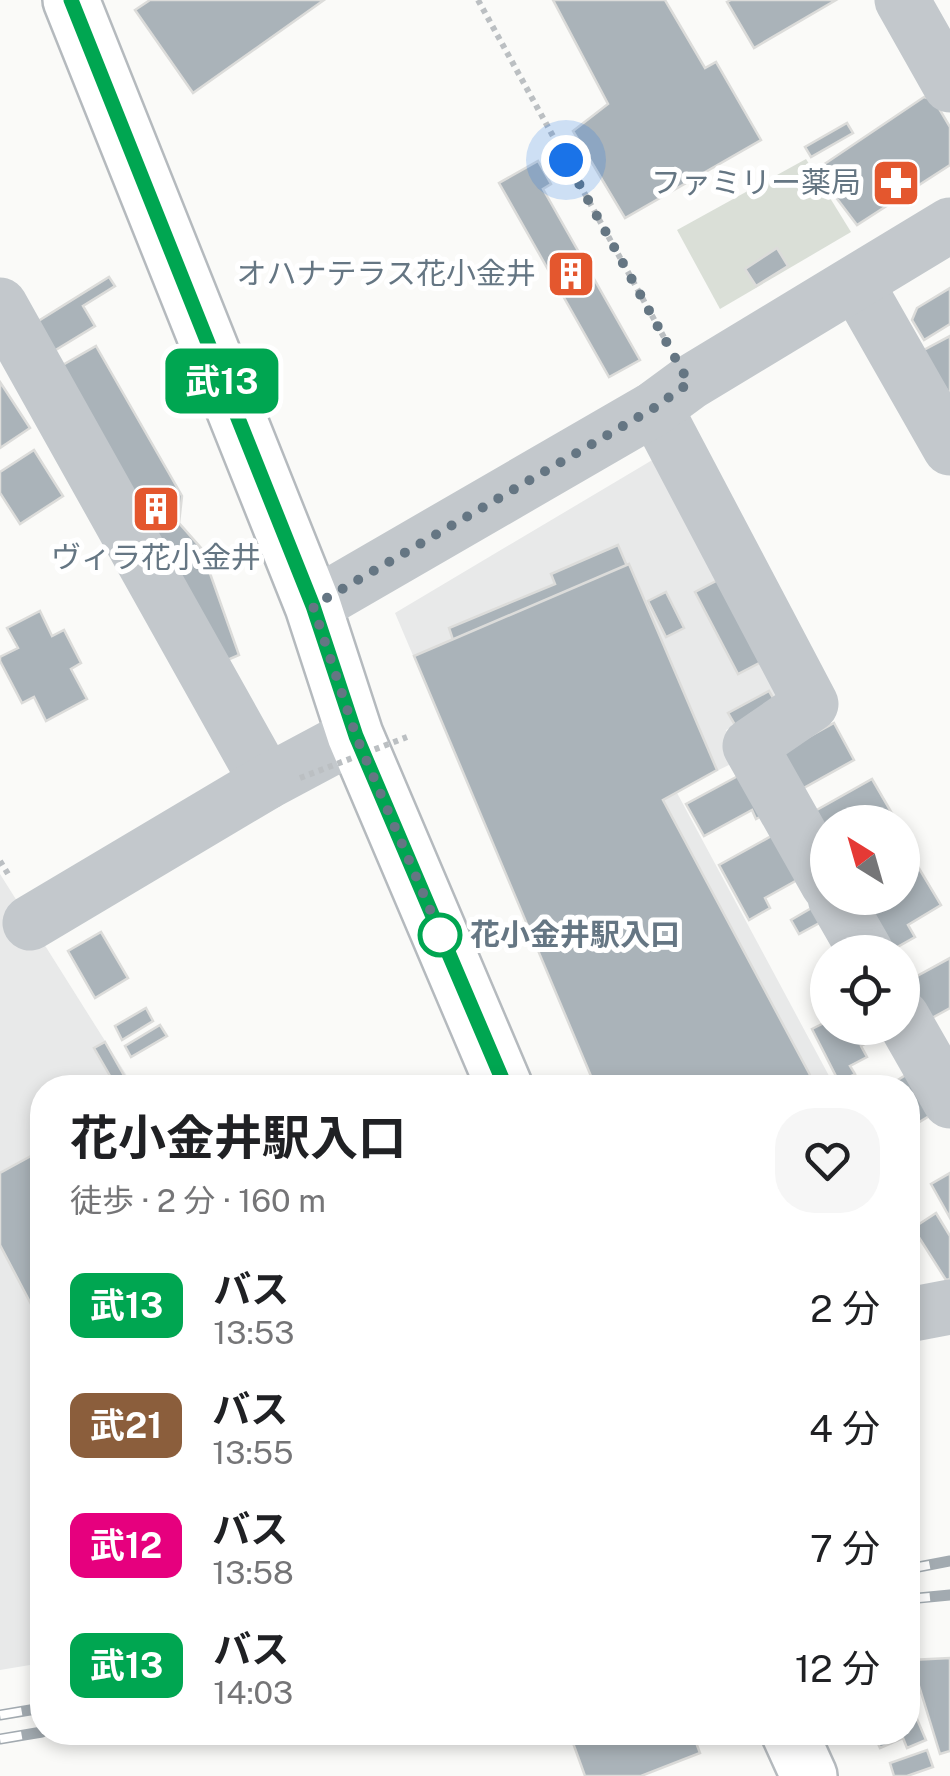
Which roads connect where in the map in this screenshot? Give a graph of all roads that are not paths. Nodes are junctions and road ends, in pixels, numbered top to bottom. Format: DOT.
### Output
graph roads {
  1 [pos="71,0"];
  2 [pos="902,0"];
  3 [pos="950,85"];
  4 [pos="950,225"];
  5 [pos="856,283"];
  6 [pos="2,315"];
  7 [pos="672,396"];
  8 [pos="950,448"];
  9 [pos="313,606"];
  10 [pos="381,736"];
  11 [pos="284,780"];
  12 [pos="810,852"];
  13 [pos="30,922"];
  14 [pos="918,1045"];
  15 [pos="501,1075"];
  16 [pos="950,1102"];
  17 [pos="950,1307"];
  18 [pos="920,1313"];
  19 [pos="795,1745"];
  20 [pos="809,1776"];
  1 -- 9 [label="main road"];
  2 -- 3 [label="street"];
  4 -- 5 [label="street"];
  5 -- 7 [label="street"];
  5 -- 8 [label="street"];
  6 -- 11 [label="street"];
  7 -- 9 [label="street"];
  7 -- 12 [label="street"];
  9 -- 10 [label="main road"];
  10 -- 11 [label="street"];
  10 -- 15 [label="main road"];
  11 -- 13 [label="street"];
  14 -- 16 [label="street"];
  17 -- 18 [label="street"];
  19 -- 20 [label="main road"];
}
